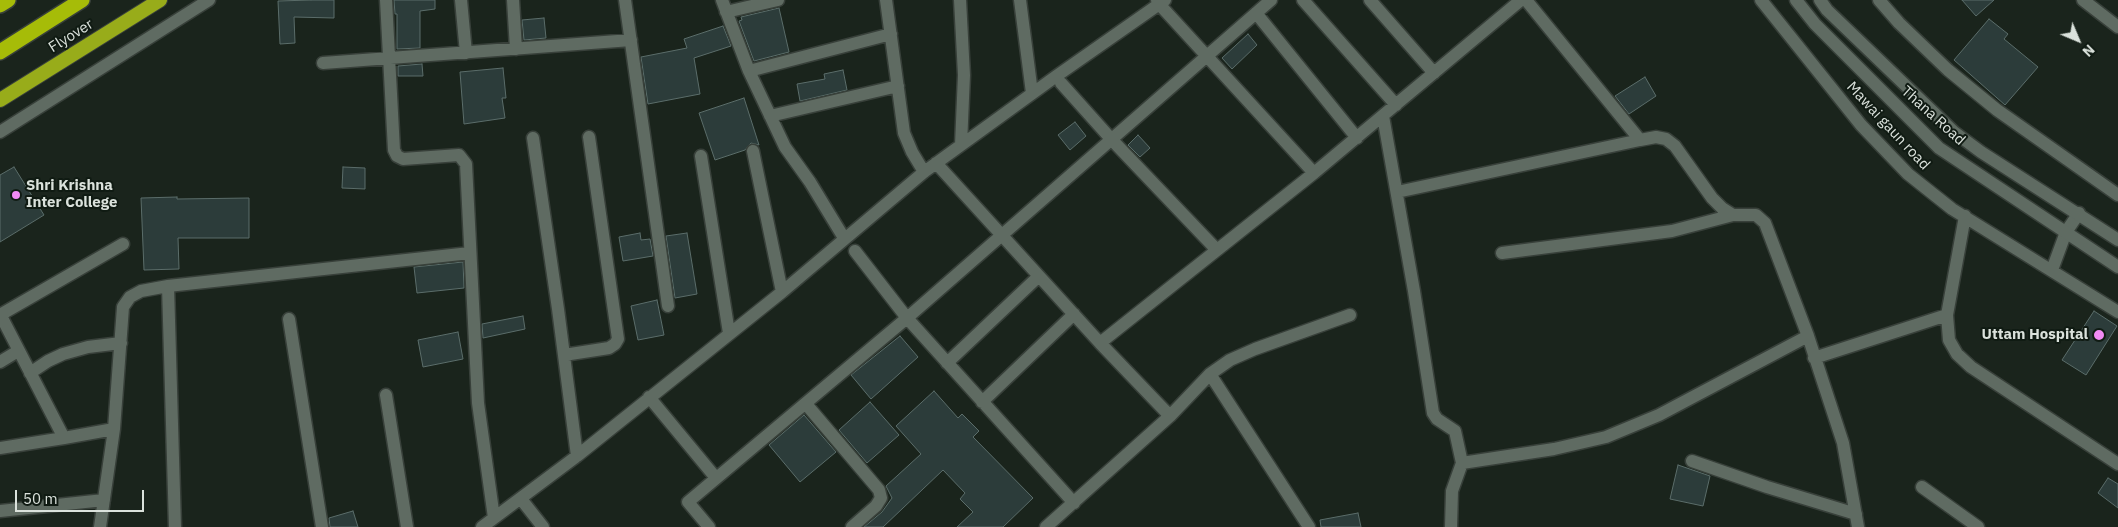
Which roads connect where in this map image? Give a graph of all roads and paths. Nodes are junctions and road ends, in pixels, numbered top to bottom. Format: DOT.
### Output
graph roads {
  1 [pos="8,0"];
  2 [pos="82,0"];
  3 [pos="160,0"];
  4 [pos="209,0"];
  5 [pos="386,0"];
  6 [pos="461,0"];
  7 [pos="512,0"];
  8 [pos="625,0"];
  9 [pos="778,0"];
  10 [pos="886,0"];
  11 [pos="960,0"];
  12 [pos="1020,0"];
  13 [pos="1271,0"];
  14 [pos="1303,0"];
  15 [pos="1370,0"];
  16 [pos="1521,0"];
  17 [pos="1526,0"];
  18 [pos="1761,0"];
  19 [pos="1796,0"];
  20 [pos="1820,0"];
  21 [pos="1879,0"];
  22 [pos="2083,0"];
  23 [pos="1160,1"];
  24 [pos="0,5"];
  25 [pos="724,6"];
  26 [pos="1256,13"];
  27 [pos="2118,27"];
  28 [pos="891,34"];
  29 [pos="631,40"];
  30 [pos="516,49"];
  31 [pos="0,52"];
  32 [pos="466,53"];
  33 [pos="1206,55"];
  34 [pos="390,58"];
  35 [pos="323,63"];
  36 [pos="749,71"];
  37 [pos="1434,73"];
  38 [pos="1061,83"];
  39 [pos="898,86"];
  40 [pos="1032,93"];
  41 [pos="0,100"];
  42 [pos="1396,105"];
  43 [pos="770,116"];
  44 [pos="1383,116"];
  45 [pos="0,132"];
  46 [pos="589,137"];
  47 [pos="533,138"];
  48 [pos="1357,138"];
  49 [pos="1112,140"];
  50 [pos="1640,140"];
  51 [pos="961,145"];
  52 [pos="753,151"];
  53 [pos="700,156"];
  54 [pos="936,163"];
  55 [pos="924,172"];
  56 [pos="1314,172"];
  57 [pos="1397,192"];
  58 [pos="2118,195"];
  59 [pos="2079,213"];
  60 [pos="1733,215"];
  61 [pos="1965,216"];
  62 [pos="2066,232"];
  63 [pos="1002,236"];
  64 [pos="844,238"];
  65 [pos="2118,240"];
  66 [pos="123,244"];
  67 [pos="1216,249"];
  68 [pos="854,251"];
  69 [pos="470,253"];
  70 [pos="1502,253"];
  71 [pos="2118,267"];
  72 [pos="2052,270"];
  73 [pos="1039,276"];
  74 [pos="168,286"];
  75 [pos="782,292"];
  76 [pos="668,306"];
  77 [pos="2118,312"];
  78 [pos="0,314"];
  79 [pos="1074,314"];
  80 [pos="1350,315"];
  81 [pos="1947,315"];
  82 [pos="908,318"];
  83 [pos="289,319"];
  84 [pos="729,333"];
  85 [pos="1808,336"];
  86 [pos="121,343"];
  87 [pos="1100,343"];
  88 [pos="18,351"];
  89 [pos="564,355"];
  90 [pos="1814,358"];
  91 [pos="0,362"];
  92 [pos="947,363"];
  93 [pos="30,373"];
  94 [pos="1210,374"];
  95 [pos="386,396"];
  96 [pos="649,397"];
  97 [pos="982,402"];
  98 [pos="806,404"];
  99 [pos="1170,416"];
  100 [pos="114,429"];
  101 [pos="64,438"];
  102 [pos="0,448"];
  103 [pos="577,456"];
  104 [pos="1692,461"];
  105 [pos="1462,463"];
  106 [pos="2118,464"];
  107 [pos="716,478"];
  108 [pos="1922,486"];
  109 [pos="521,499"];
  110 [pos="104,500"];
  111 [pos="1074,502"];
  112 [pos="0,512"];
  113 [pos="1856,514"];
  114 [pos="494,518"];
  115 [pos="100,527"];
  116 [pos="175,527"];
  117 [pos="322,527"];
  118 [pos="406,527"];
  119 [pos="482,527"];
  120 [pos="543,527"];
  121 [pos="709,527"];
  122 [pos="852,527"];
  123 [pos="1046,527"];
  124 [pos="1309,527"];
  125 [pos="1451,527"];
  126 [pos="1858,527"];
  127 [pos="1978,527"];
  1 -- 24 [label="highway"];
  2 -- 31 [label="highway"];
  3 -- 41 [label="highway, Flyover"];
  4 -- 45 [label="street"];
  5 -- 34 [label="street"];
  6 -- 32 [label="street"];
  7 -- 30 [label="street"];
  8 -- 29 [label="street"];
  9 -- 25 [label="street"];
  10 -- 28 [label="street"];
  11 -- 51 [label="street"];
  12 -- 40 [label="street"];
  13 -- 26 [label="street"];
  14 -- 42 [label="street"];
  15 -- 37 [label="street"];
  16 -- 37 [label="street"];
  17 -- 50 [label="street"];
  18 -- 61 [label="street, Mawai gaun road"];
  19 -- 62 [label="street, Thana Road"];
  20 -- 59 [label="street, Thana Road"];
  21 -- 58 [label="street"];
  22 -- 27 [label="street"];
  23 -- 33 [label="street"];
  23 -- 40 [label="street"];
  25 -- 36 [label="street"];
  26 -- 33 [label="street"];
  26 -- 48 [label="street"];
  28 -- 36 [label="street"];
  28 -- 39 [label="street"];
  29 -- 30 [label="street"];
  29 -- 76 [label="street"];
  30 -- 32 [label="street"];
  32 -- 34 [label="street"];
  33 -- 49 [label="street"];
  33 -- 56 [label="street"];
  34 -- 35 [label="street"];
  34 -- 69 [label="street"];
  36 -- 43 [label="street"];
  37 -- 42 [label="street"];
  38 -- 49 [label="street"];
  39 -- 43 [label="street"];
  39 -- 55 [label="street"];
  40 -- 51 [label="street"];
  42 -- 44 [label="street"];
  43 -- 64 [label="street"];
  44 -- 48 [label="street"];
  44 -- 57 [label="street"];
  46 -- 89 [label="street"];
  47 -- 89 [label="street"];
  48 -- 56 [label="street"];
  49 -- 63 [label="street"];
  49 -- 67 [label="street"];
  50 -- 57 [label="street"];
  50 -- 60 [label="street"];
  51 -- 54 [label="street"];
  52 -- 75 [label="street"];
  53 -- 84 [label="street"];
  54 -- 55 [label="street"];
  54 -- 63 [label="street"];
  55 -- 64 [label="street"];
  56 -- 67 [label="street"];
  57 -- 105 [label="street"];
  59 -- 62 [label="street"];
  59 -- 65 [label="street, Thana Road"];
  60 -- 70 [label="street"];
  60 -- 85 [label="street"];
  61 -- 72 [label="street, Mawai gaun road"];
  61 -- 81 [label="street"];
  62 -- 71 [label="street, Thana Road"];
  62 -- 72 [label="street"];
  63 -- 73 [label="street"];
  63 -- 82 [label="street"];
  64 -- 75 [label="street"];
  66 -- 78 [label="street"];
  67 -- 87 [label="street"];
  68 -- 82 [label="street"];
  69 -- 74 [label="street"];
  69 -- 114 [label="street"];
  72 -- 77 [label="street, Mawai gaun road"];
  73 -- 79 [label="street"];
  73 -- 92 [label="street"];
  74 -- 86 [label="street"];
  74 -- 116 [label="street"];
  75 -- 84 [label="street"];
  78 -- 88 [label="street"];
  79 -- 87 [label="street"];
  79 -- 97 [label="street"];
  80 -- 94 [label="street"];
  81 -- 90 [label="street"];
  81 -- 106 [label="street"];
  82 -- 92 [label="street"];
  82 -- 98 [label="street"];
  83 -- 117 [label="street"];
  84 -- 96 [label="street"];
  85 -- 90 [label="street"];
  85 -- 105 [label="street"];
  86 -- 93 [label="street"];
  86 -- 100 [label="street"];
  87 -- 99 [label="street"];
  88 -- 91 [label="street"];
  88 -- 93 [label="street"];
  89 -- 103 [label="street"];
  90 -- 113 [label="street"];
  92 -- 97 [label="street"];
  93 -- 101 [label="street"];
  94 -- 99 [label="street"];
  94 -- 124 [label="street"];
  95 -- 118 [label="street"];
  96 -- 103 [label="street"];
  96 -- 107 [label="street"];
  97 -- 111 [label="street"];
  98 -- 107 [label="street"];
  98 -- 122 [label="street"];
  99 -- 111 [label="street"];
  100 -- 101 [label="street"];
  100 -- 110 [label="street"];
  101 -- 102 [label="street"];
  103 -- 109 [label="street"];
  104 -- 113 [label="street"];
  105 -- 125 [label="street"];
  107 -- 121 [label="street"];
  108 -- 127 [label="street"];
  109 -- 114 [label="street"];
  109 -- 120 [label="street"];
  110 -- 112 [label="street"];
  110 -- 115 [label="street"];
  111 -- 123 [label="street"];
  113 -- 126 [label="street"];
  114 -- 119 [label="street"];
}
